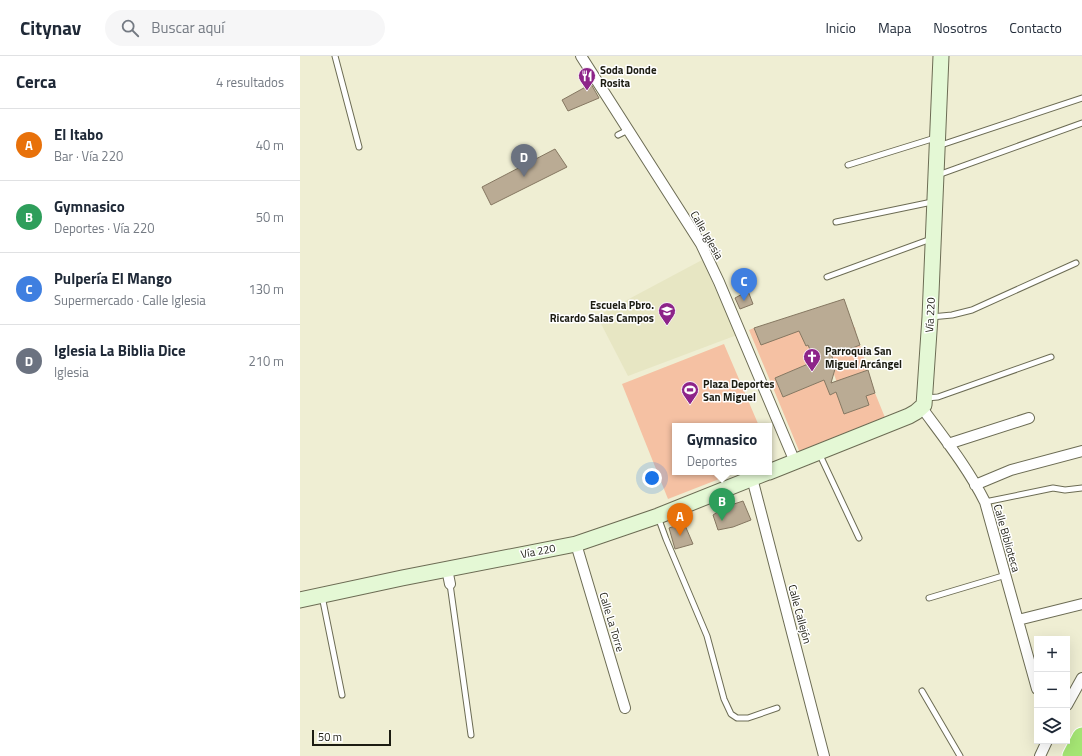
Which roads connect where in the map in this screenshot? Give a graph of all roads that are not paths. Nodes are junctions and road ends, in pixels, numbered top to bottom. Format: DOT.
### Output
graph roads {
  1 [pos="335,56"];
  2 [pos="581,56"];
  3 [pos="941,56"];
  4 [pos="1082,98"];
  5 [pos="1082,122"];
  6 [pos="938,142"];
  7 [pos="359,147"];
  8 [pos="848,165"];
  9 [pos="936,176"];
  10 [pos="935,201"];
  11 [pos="836,222"];
  12 [pos="934,238"];
  13 [pos="1076,263"];
  14 [pos="827,277"];
  15 [pos="930,317"];
  16 [pos="1051,356"];
  17 [pos="924,403"];
  18 [pos="1029,418"];
  19 [pos="948,444"];
  20 [pos="1082,451"];
  21 [pos="819,452"];
  22 [pos="795,462"];
  23 [pos="772,471"];
  24 [pos="760,475"];
  25 [pos="752,478"];
  26 [pos="975,485"];
  27 [pos="1082,488"];
  28 [pos="984,502"];
  29 [pos="658,516"];
  30 [pos="859,538"];
  31 [pos="576,544"];
  32 [pos="447,569"];
  33 [pos="1006,575"];
  34 [pos="450,584"];
  35 [pos="322,595"];
  36 [pos="928,598"];
  37 [pos="300,600"];
  38 [pos="1082,604"];
  39 [pos="1018,620"];
  40 [pos="1034,678"];
  41 [pos="1082,678"];
  42 [pos="922,691"];
  43 [pos="342,695"];
  44 [pos="1070,700"];
  45 [pos="625,708"];
  46 [pos="777,708"];
  47 [pos="471,735"];
  48 [pos="1082,737"];
  49 [pos="1046,744"];
  50 [pos="824,756"];
  51 [pos="960,756"];
  52 [pos="1040,756"];
  53 [pos="1072,756"];
  1 -- 7 [label="lane"];
  2 -- 22 [label="street, Calle Iglesia"];
  3 -- 6 [label="main road, Vía 220"];
  4 -- 6 [label="lane"];
  5 -- 9 [label="lane"];
  6 -- 8 [label="lane"];
  6 -- 9 [label="main road, Vía 220"];
  9 -- 10 [label="main road, Vía 220"];
  10 -- 11 [label="lane"];
  10 -- 12 [label="main road, Vía 220"];
  12 -- 14 [label="lane"];
  12 -- 15 [label="main road, Vía 220"];
  13 -- 15 [label="lane"];
  15 -- 17 [label="main road, Vía 220"];
  16 -- 17 [label="lane"];
  17 -- 19 [label="street, Calle Biblioteca"];
  17 -- 21 [label="main road, Vía 220"];
  18 -- 19 [label="street"];
  19 -- 26 [label="street, Calle Biblioteca"];
  20 -- 26 [label="street"];
  21 -- 22 [label="main road, Vía 220"];
  21 -- 30 [label="lane"];
  22 -- 23 [label="main road, Vía 220"];
  24 -- 25 [label="main road, Vía 220"];
  25 -- 29 [label="main road, Vía 220"];
  25 -- 50 [label="street, Calle Callejón"];
  26 -- 28 [label="street, Calle Biblioteca"];
  27 -- 28 [label="lane"];
  28 -- 33 [label="street, Calle Biblioteca"];
  29 -- 31 [label="main road, Vía 220"];
  29 -- 46 [label="lane"];
  31 -- 32 [label="main road, Vía 220"];
  31 -- 45 [label="street, Calle La Torre"];
  32 -- 34 [label="street"];
  32 -- 35 [label="main road, Vía 220"];
  33 -- 36 [label="lane"];
  33 -- 39 [label="street, Calle Biblioteca"];
  34 -- 47 [label="lane"];
  35 -- 37 [label="main road, Vía 220"];
  35 -- 43 [label="lane"];
  38 -- 39 [label="street"];
  39 -- 40 [label="street, Calle Biblioteca"];
  41 -- 44 [label="street"];
  42 -- 51 [label="lane"];
  48 -- 53 [label="highway"];
  49 -- 52 [label="street"];
}
